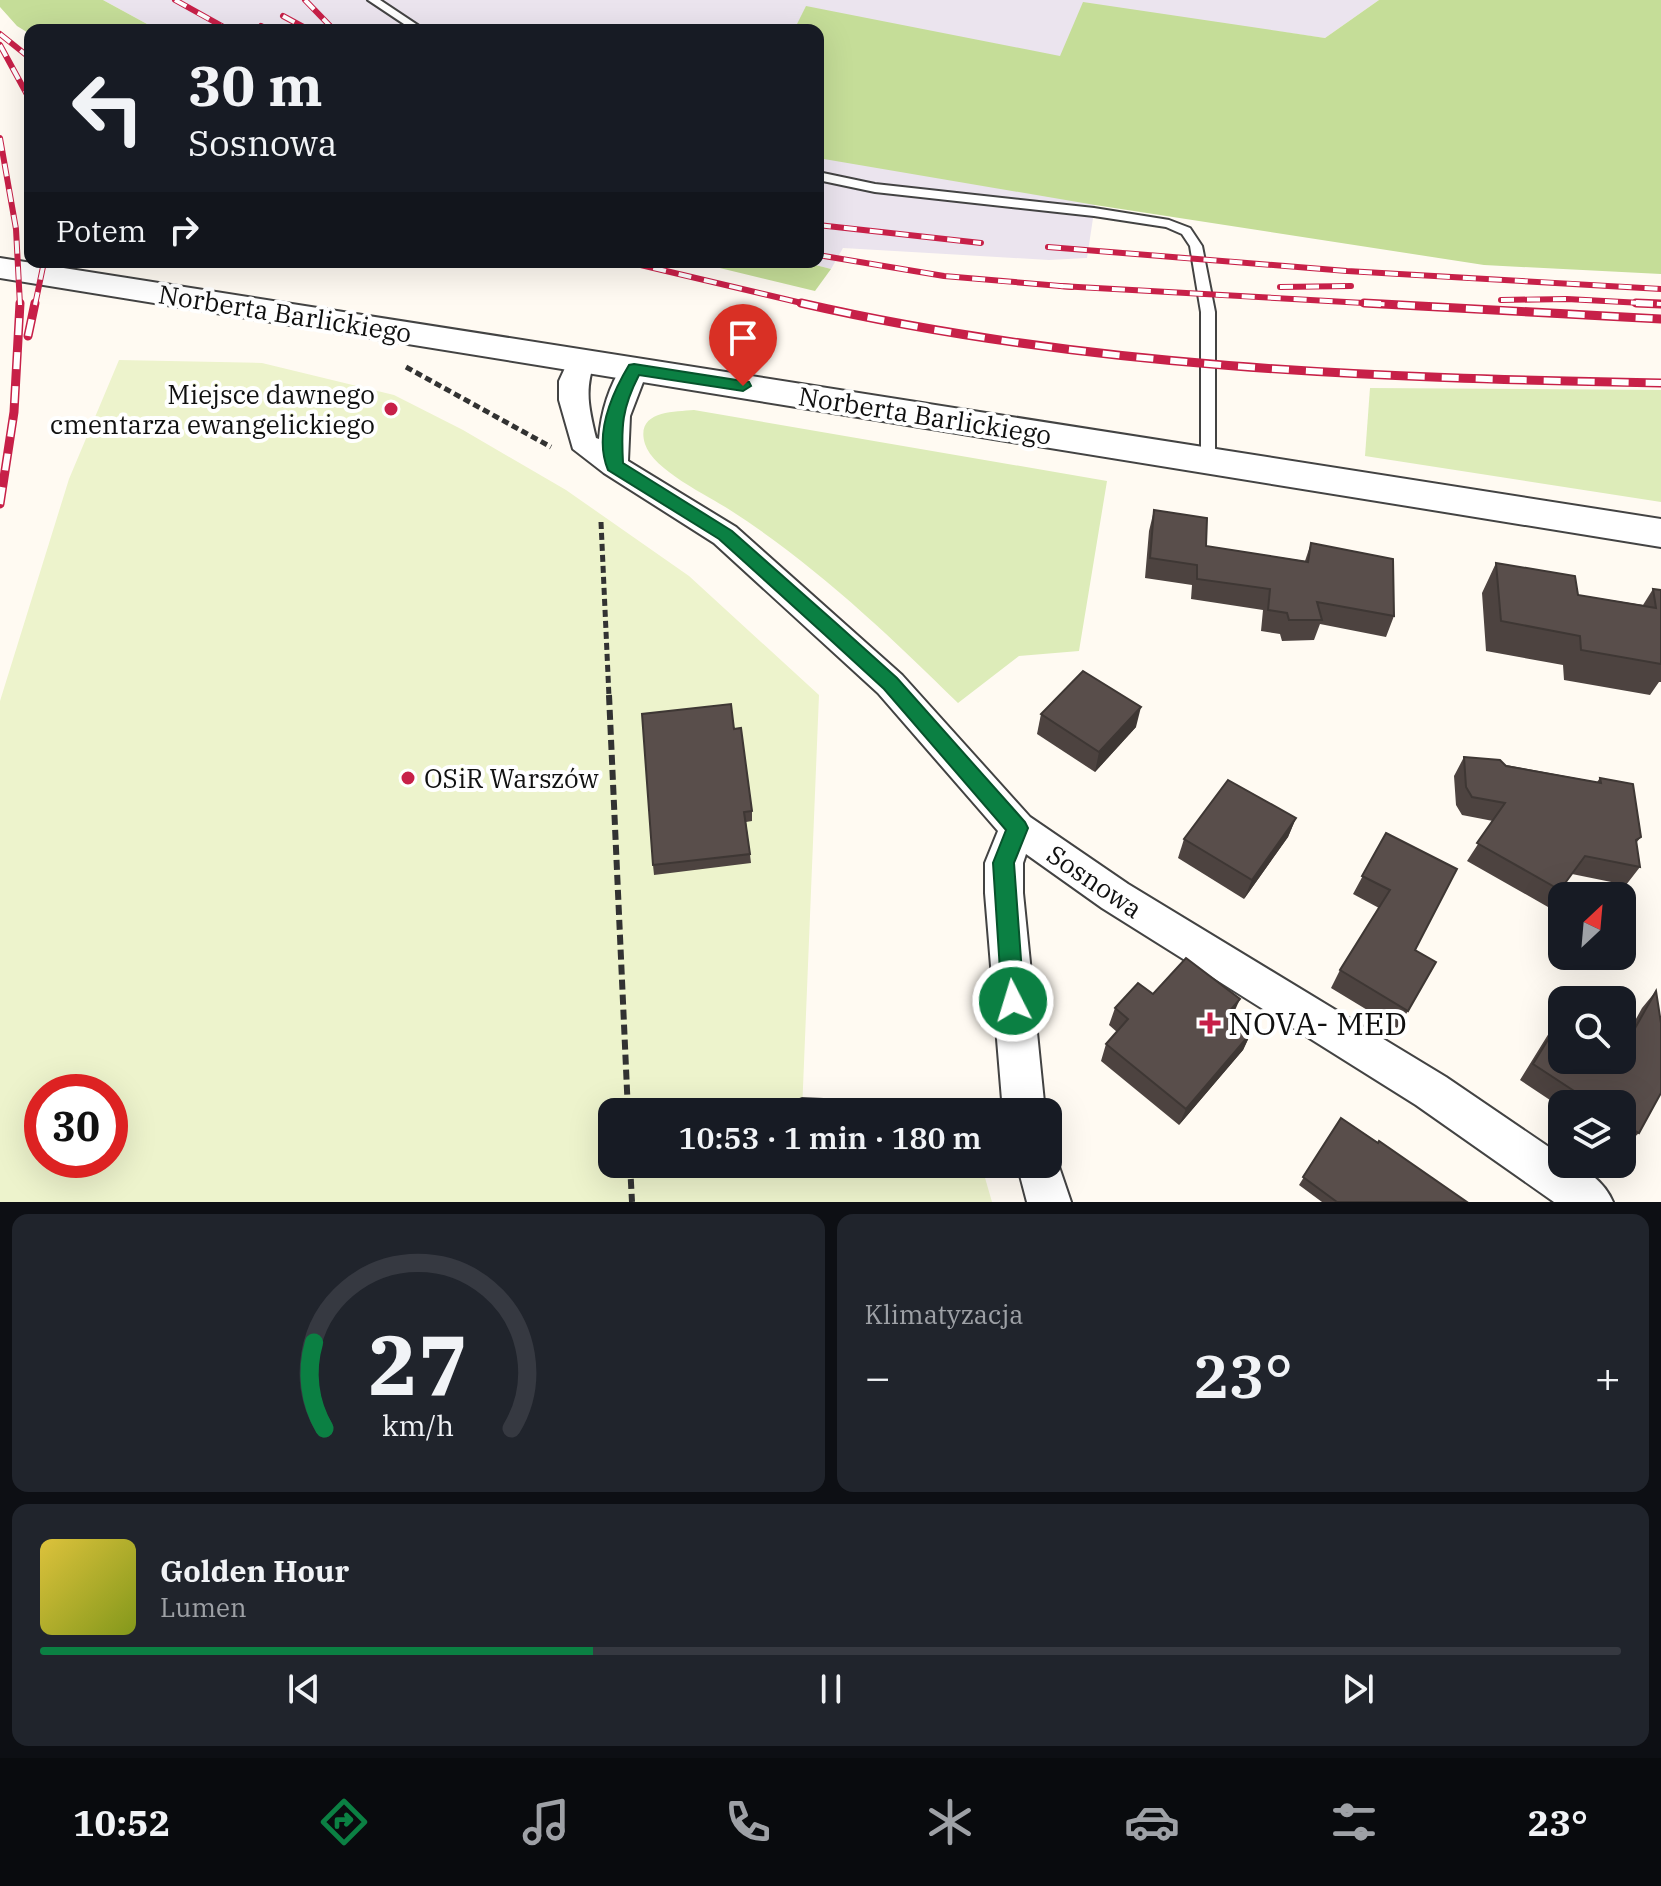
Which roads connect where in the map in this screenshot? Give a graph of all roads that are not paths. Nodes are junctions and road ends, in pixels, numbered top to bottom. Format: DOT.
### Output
graph roads {
  1 [pos="373,0"];
  2 [pos="411,24"];
  3 [pos="824,177"];
  4 [pos="0,268"];
  5 [pos="581,361"];
  6 [pos="634,369"];
  7 [pos="1208,461"];
  8 [pos="614,466"];
  9 [pos="1661,533"];
  10 [pos="1017,828"];
  11 [pos="1023,1098"];
  12 [pos="1042,1178"];
  13 [pos="1049,1202"];
  14 [pos="1591,1202"];
  1 -- 2 [label="lane"];
  3 -- 7 [label="lane"];
  4 -- 5 [label="street, Norberta Barlickiego"];
  5 -- 6 [label="street, Norberta Barlickiego"];
  5 -- 8 [label="street, Sosnowa"];
  6 -- 7 [label="street, Norberta Barlickiego"];
  6 -- 8 [label="street"];
  7 -- 9 [label="street, Norberta Barlickiego"];
  8 -- 10 [label="street, Sosnowa"];
  10 -- 11 [label="street"];
  10 -- 14 [label="street, Sosnowa"];
  12 -- 13 [label="street"];
}
